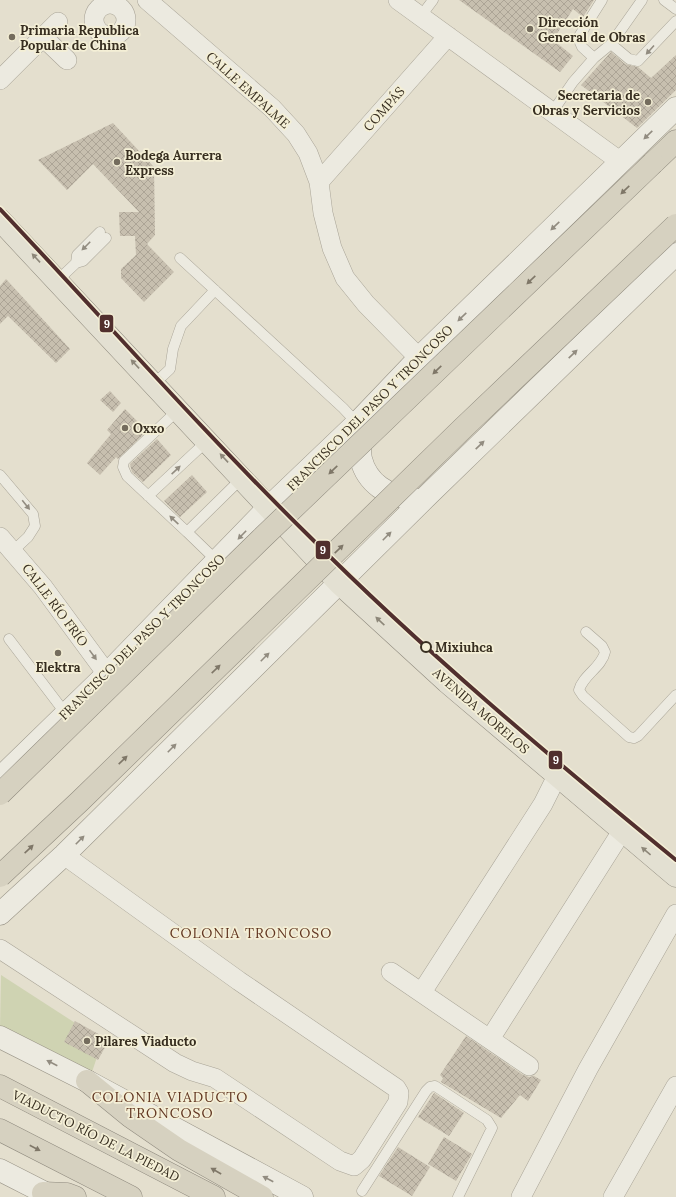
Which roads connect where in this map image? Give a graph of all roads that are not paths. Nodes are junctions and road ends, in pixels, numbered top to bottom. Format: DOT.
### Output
graph roads {
  1 [pos="140,0"];
  2 [pos="147,0"];
  3 [pos="398,0"];
  4 [pos="433,0"];
  5 [pos="602,0"];
  6 [pos="642,0"];
  7 [pos="664,0"];
  8 [pos="676,9"];
  9 [pos="125,15"];
  10 [pos="421,16"];
  11 [pos="676,21"];
  12 [pos="58,22"];
  13 [pos="448,36"];
  14 [pos="43,37"];
  15 [pos="611,44"];
  16 [pos="594,58"];
  17 [pos="66,60"];
  18 [pos="0,80"];
  19 [pos="676,108"];
  20 [pos="553,111"];
  21 [pos="676,141"];
  22 [pos="621,162"];
  23 [pos="319,182"];
  24 [pos="0,220"];
  25 [pos="676,225"];
  26 [pos="103,235"];
  27 [pos="676,254"];
  28 [pos="180,258"];
  29 [pos="57,281"];
  30 [pos="215,290"];
  31 [pos="419,358"];
  32 [pos="154,384"];
  33 [pos="178,410"];
  34 [pos="357,423"];
  35 [pos="207,441"];
  36 [pos="0,475"];
  37 [pos="242,478"];
  38 [pos="429,494"];
  39 [pos="148,496"];
  40 [pos="269,507"];
  41 [pos="186,532"];
  42 [pos="0,537"];
  43 [pos="13,551"];
  44 [pos="217,561"];
  45 [pos="340,584"];
  46 [pos="586,632"];
  47 [pos="9,639"];
  48 [pos="107,674"];
  49 [pos="676,695"];
  50 [pos="66,714"];
  51 [pos="558,776"];
  52 [pos="0,778"];
  53 [pos="0,794"];
  54 [pos="622,831"];
  55 [pos="64,855"];
  56 [pos="0,876"];
  57 [pos="676,876"];
  58 [pos="0,893"];
  59 [pos="23,893"];
  60 [pos="0,914"];
  61 [pos="676,914"];
  62 [pos="0,949"];
  63 [pos="391,972"];
  64 [pos="422,992"];
  65 [pos="0,1037"];
  66 [pos="490,1039"];
  67 [pos="529,1066"];
  68 [pos="87,1081"];
  69 [pos="0,1086"];
  70 [pos="676,1086"];
  71 [pos="0,1130"];
  72 [pos="0,1170"];
  73 [pos="362,1191"];
  74 [pos="61,1196"];
  75 [pos="131,1197"];
  76 [pos="214,1197"];
  77 [pos="262,1197"];
  78 [pos="302,1197"];
  79 [pos="458,1197"];
  80 [pos="521,1197"];
  81 [pos="612,1197"];
  1 -- 9 [label="street"];
  2 -- 23 [label="street, CALLE EMPALME"];
  3 -- 10 [label="street"];
  4 -- 10 [label="lane"];
  5 -- 16 [label="lane"];
  6 -- 15 [label="lane"];
  7 -- 8 [label="lane"];
  10 -- 13 [label="street"];
  11 -- 15 [label="lane, one-way"];
  12 -- 14 [label="street"];
  13 -- 20 [label="street"];
  13 -- 23 [label="street, COMPÁS"];
  14 -- 17 [label="street"];
  14 -- 18 [label="street"];
  15 -- 16 [label="lane"];
  16 -- 20 [label="lane"];
  19 -- 22 [label="main road, FRANCISCO DEL PASO Y TRONCOSO, one-way"];
  20 -- 22 [label="street"];
  21 -- 53 [label="highway, FRANCISCO DEL PASO Y TRONCOSO, one-way, bridge"];
  22 -- 31 [label="main road, FRANCISCO DEL PASO Y TRONCOSO, one-way"];
  23 -- 31 [label="street, CALLE EMPALME"];
  29 -- 24 [label="main road, AVENIDA MORELOS, one-way"];
  56 -- 25 [label="highway, one-way, bridge"];
  26 -- 29 [label="lane"];
  38 -- 27 [label="main road, one-way"];
  28 -- 30 [label="lane"];
  32 -- 29 [label="main road, AVENIDA MORELOS, one-way"];
  30 -- 32 [label="lane"];
  30 -- 34 [label="lane"];
  31 -- 34 [label="main road, FRANCISCO DEL PASO Y TRONCOSO"];
  32 -- 33 [label="main road, AVENIDA MORELOS"];
  33 -- 35 [label="main road, AVENIDA MORELOS"];
  33 -- 39 [label="lane"];
  34 -- 38 [label="main road"];
  34 -- 40 [label="main road, FRANCISCO DEL PASO Y TRONCOSO"];
  37 -- 35 [label="main road, AVENIDA MORELOS, one-way"];
  39 -- 35 [label="lane, one-way"];
  36 -- 43 [label="lane, one-way"];
  37 -- 40 [label="main road, AVENIDA MORELOS"];
  37 -- 41 [label="lane"];
  45 -- 38 [label="main road, one-way"];
  41 -- 39 [label="lane, one-way"];
  40 -- 44 [label="main road, FRANCISCO DEL PASO Y TRONCOSO, one-way"];
  40 -- 45 [label="main road, AVENIDA MORELOS"];
  41 -- 44 [label="lane"];
  42 -- 43 [label="street, CALLE RÍO FRÍO"];
  43 -- 48 [label="street, CALLE RÍO FRÍO, one-way"];
  44 -- 48 [label="main road, FRANCISCO DEL PASO Y TRONCOSO"];
  51 -- 45 [label="main road, AVENIDA MORELOS, one-way"];
  55 -- 45 [label="main road, one-way"];
  46 -- 49 [label="lane"];
  47 -- 50 [label="lane"];
  48 -- 50 [label="main road, FRANCISCO DEL PASO Y TRONCOSO"];
  50 -- 52 [label="main road, FRANCISCO DEL PASO Y TRONCOSO"];
  51 -- 54 [label="main road, AVENIDA MORELOS"];
  51 -- 64 [label="street"];
  57 -- 54 [label="main road, AVENIDA MORELOS, one-way"];
  54 -- 66 [label="street"];
  55 -- 59 [label="main road"];
  55 -- 62 [label="street"];
  58 -- 59 [label="main road"];
  59 -- 60 [label="main road"];
  61 -- 80 [label="street"];
  63 -- 64 [label="street"];
  64 -- 66 [label="street"];
  68 -- 65 [label="main road, one-way"];
  66 -- 67 [label="street"];
  77 -- 68 [label="highway, one-way"];
  78 -- 68 [label="main road, one-way"];
  69 -- 76 [label="highway, VIADUCTO RÍO DE LA PIEDAD"];
  70 -- 81 [label="street"];
  71 -- 75 [label="highway, one-way"];
  72 -- 74 [label="main road"];
  73 -- 79 [label="lane"];
}
